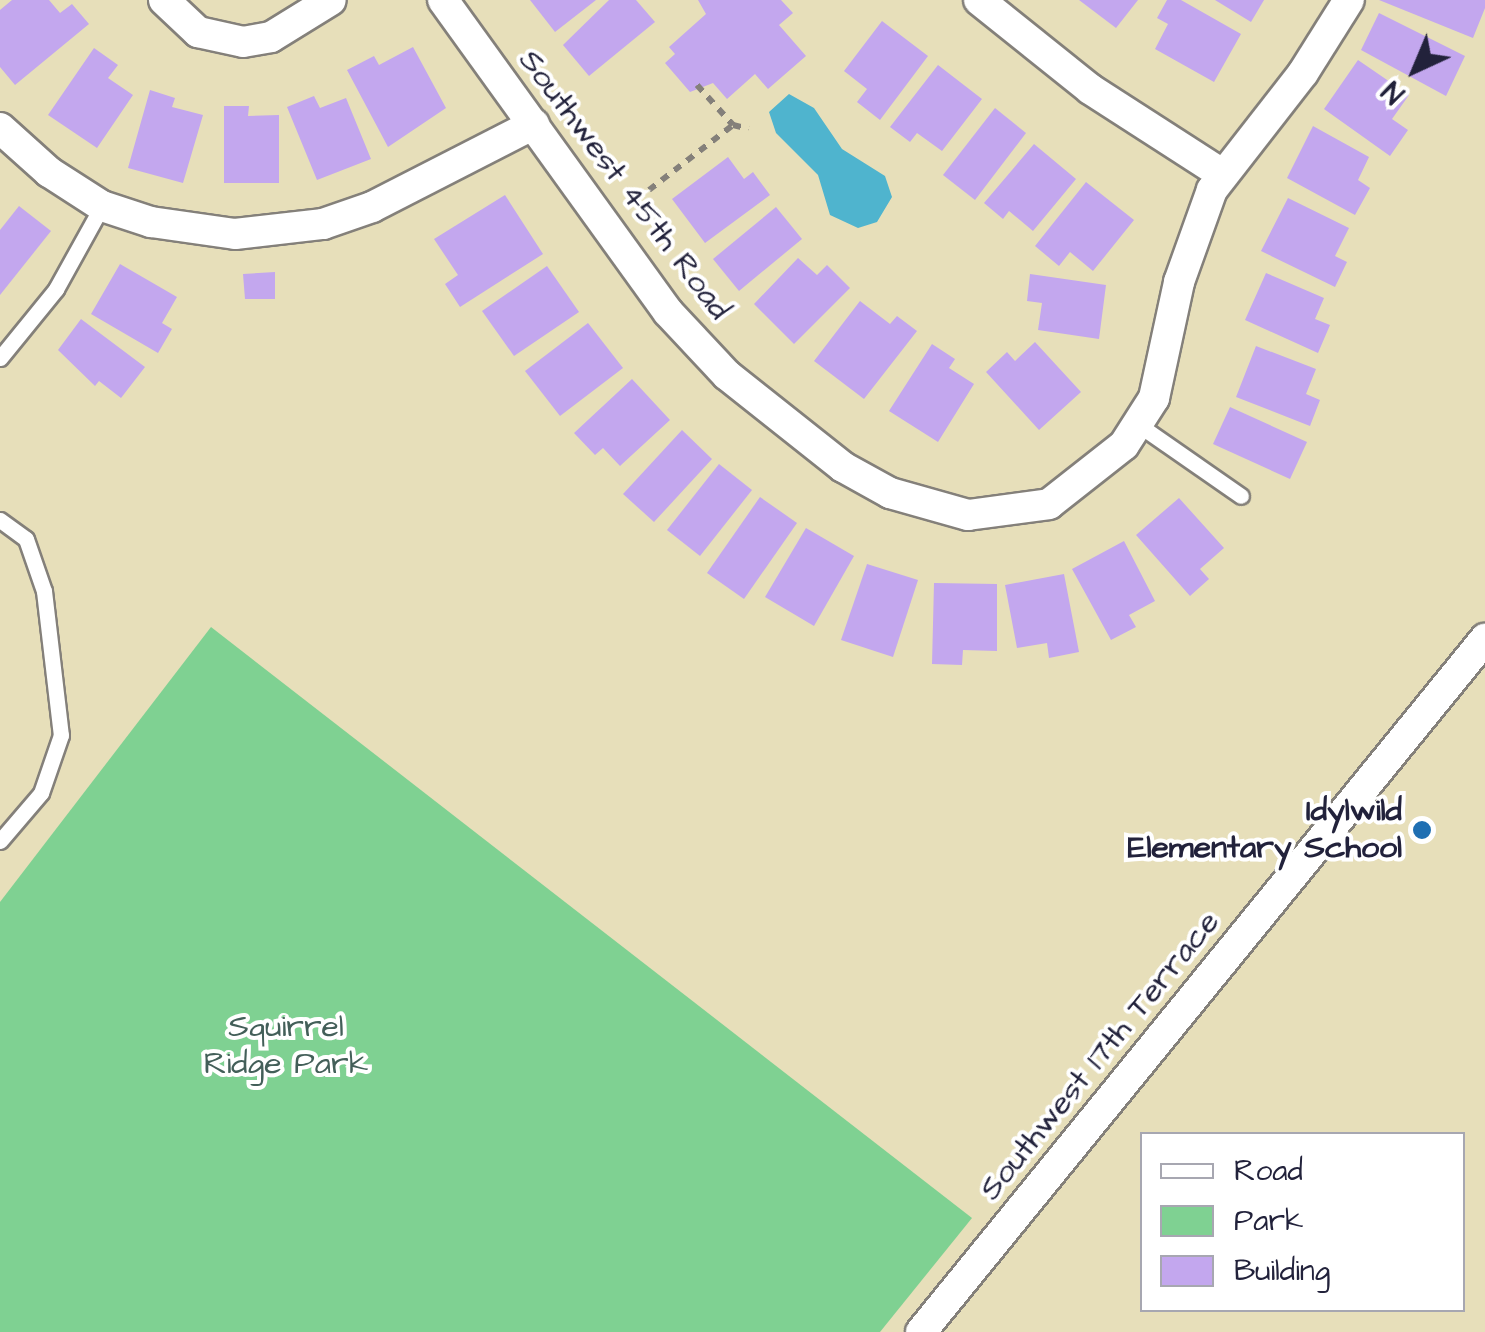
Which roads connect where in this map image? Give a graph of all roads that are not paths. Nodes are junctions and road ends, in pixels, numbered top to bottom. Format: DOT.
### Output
graph roads {
  1 [pos="164,0"];
  2 [pos="331,0"];
  3 [pos="443,0"];
  4 [pos="979,0"];
  5 [pos="1348,0"];
  6 [pos="534,124"];
  7 [pos="0,128"];
  8 [pos="1222,174"];
  9 [pos="102,206"];
  10 [pos="0,358"];
  11 [pos="1139,425"];
  12 [pos="1241,496"];
  13 [pos="0,520"];
  14 [pos="1485,639"];
  15 [pos="0,840"];
  16 [pos="920,1332"];
  1 -- 2 [label="street"];
  3 -- 6 [label="street, Southwest 45th Road"];
  4 -- 8 [label="street"];
  5 -- 8 [label="street"];
  6 -- 9 [label="street"];
  6 -- 11 [label="street, Southwest 45th Road"];
  7 -- 9 [label="street"];
  8 -- 11 [label="street"];
  9 -- 10 [label="lane"];
  11 -- 12 [label="lane"];
  13 -- 15 [label="lane"];
  14 -- 16 [label="street, Southwest 17th Terrace"];
}
